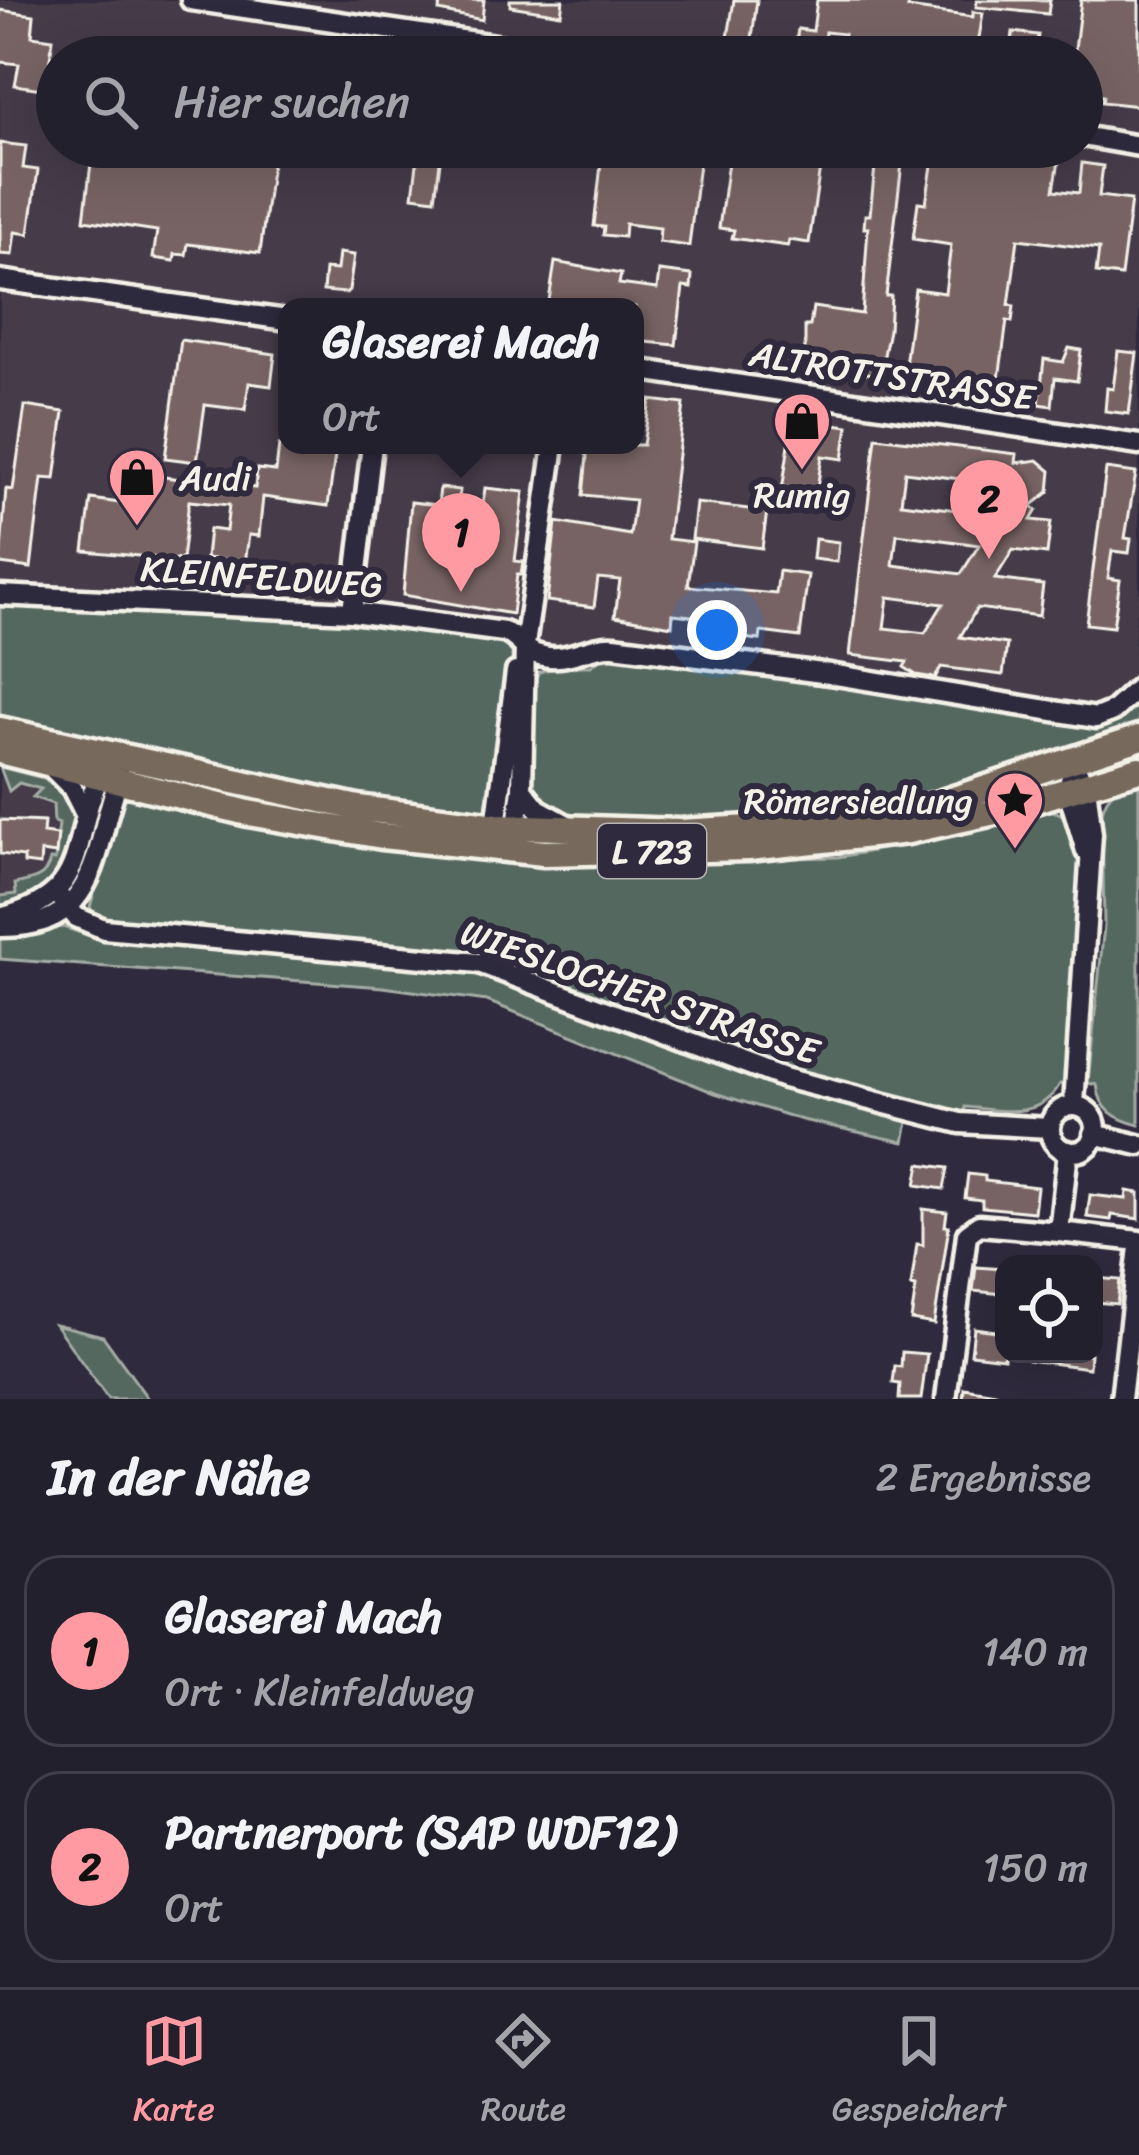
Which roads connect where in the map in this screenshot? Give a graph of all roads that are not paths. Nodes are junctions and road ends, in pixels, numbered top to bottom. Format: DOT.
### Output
graph roads {
  1 [pos="191,0"];
  2 [pos="434,36"];
  3 [pos="1103,140"];
  4 [pos="1139,146"];
  5 [pos="0,280"];
  6 [pos="278,319"];
  7 [pos="644,370"];
  8 [pos="1139,445"];
  9 [pos="370,454"];
  10 [pos="553,454"];
  11 [pos="0,595"];
  12 [pos="352,612"];
  13 [pos="525,645"];
  14 [pos="1139,687"];
  15 [pos="0,730"];
  16 [pos="1139,738"];
  17 [pos="0,751"];
  18 [pos="116,754"];
  19 [pos="41,761"];
  20 [pos="1072,763"];
  21 [pos="1139,769"];
  22 [pos="108,779"];
  23 [pos="522,789"];
  24 [pos="1077,789"];
  25 [pos="86,814"];
  26 [pos="579,831"];
  27 [pos="507,839"];
  28 [pos="63,900"];
  29 [pos="0,917"];
  30 [pos="0,927"];
  31 [pos="1074,1105"];
  32 [pos="1050,1128"];
  33 [pos="1094,1134"];
  34 [pos="1139,1145"];
  35 [pos="1068,1151"];
  36 [pos="1059,1232"];
  37 [pos="1139,1244"];
  38 [pos="1135,1318"];
  39 [pos="946,1399"];
  40 [pos="1121,1399"];
  1 -- 2 [label="street"];
  3 -- 4 [label="street"];
  5 -- 6 [label="street"];
  7 -- 8 [label="street, ALTROTTSTRASSE"];
  9 -- 12 [label="street"];
  10 -- 13 [label="street"];
  11 -- 12 [label="street, KLEINFELDWEG"];
  12 -- 13 [label="street, KLEINFELDWEG"];
  13 -- 14 [label="street, KLEINFELDWEG"];
  13 -- 23 [label="street"];
  13 -- 27 [label="street"];
  15 -- 18 [label="main road, L 723"];
  16 -- 20 [label="main road, L 723"];
  17 -- 19 [label="main road, L 723"];
  18 -- 22 [label="street"];
  18 -- 27 [label="main road, L 723"];
  19 -- 22 [label="main road, L 723"];
  19 -- 25 [label="street"];
  20 -- 24 [label="street"];
  20 -- 26 [label="main road, L 723"];
  21 -- 24 [label="main road, L 723"];
  22 -- 25 [label="street"];
  22 -- 27 [label="main road, L 723"];
  22 -- 28 [label="street"];
  23 -- 26 [label="street"];
  23 -- 27 [label="street"];
  24 -- 27 [label="main road, L 723"];
  24 -- 31 [label="street"];
  25 -- 28 [label="street"];
  26 -- 27 [label="main road, L 723"];
  28 -- 29 [label="street"];
  28 -- 30 [label="street"];
  28 -- 32 [label="street, WIESLOCHER STRASSE"];
  31 -- 32 [label="street"];
  31 -- 33 [label="street"];
  32 -- 35 [label="street"];
  33 -- 34 [label="street"];
  33 -- 35 [label="street"];
  35 -- 36 [label="street"];
  36 -- 37 [label="street"];
  36 -- 39 [label="street"];
  37 -- 38 [label="street"];
  38 -- 40 [label="street"];
}
